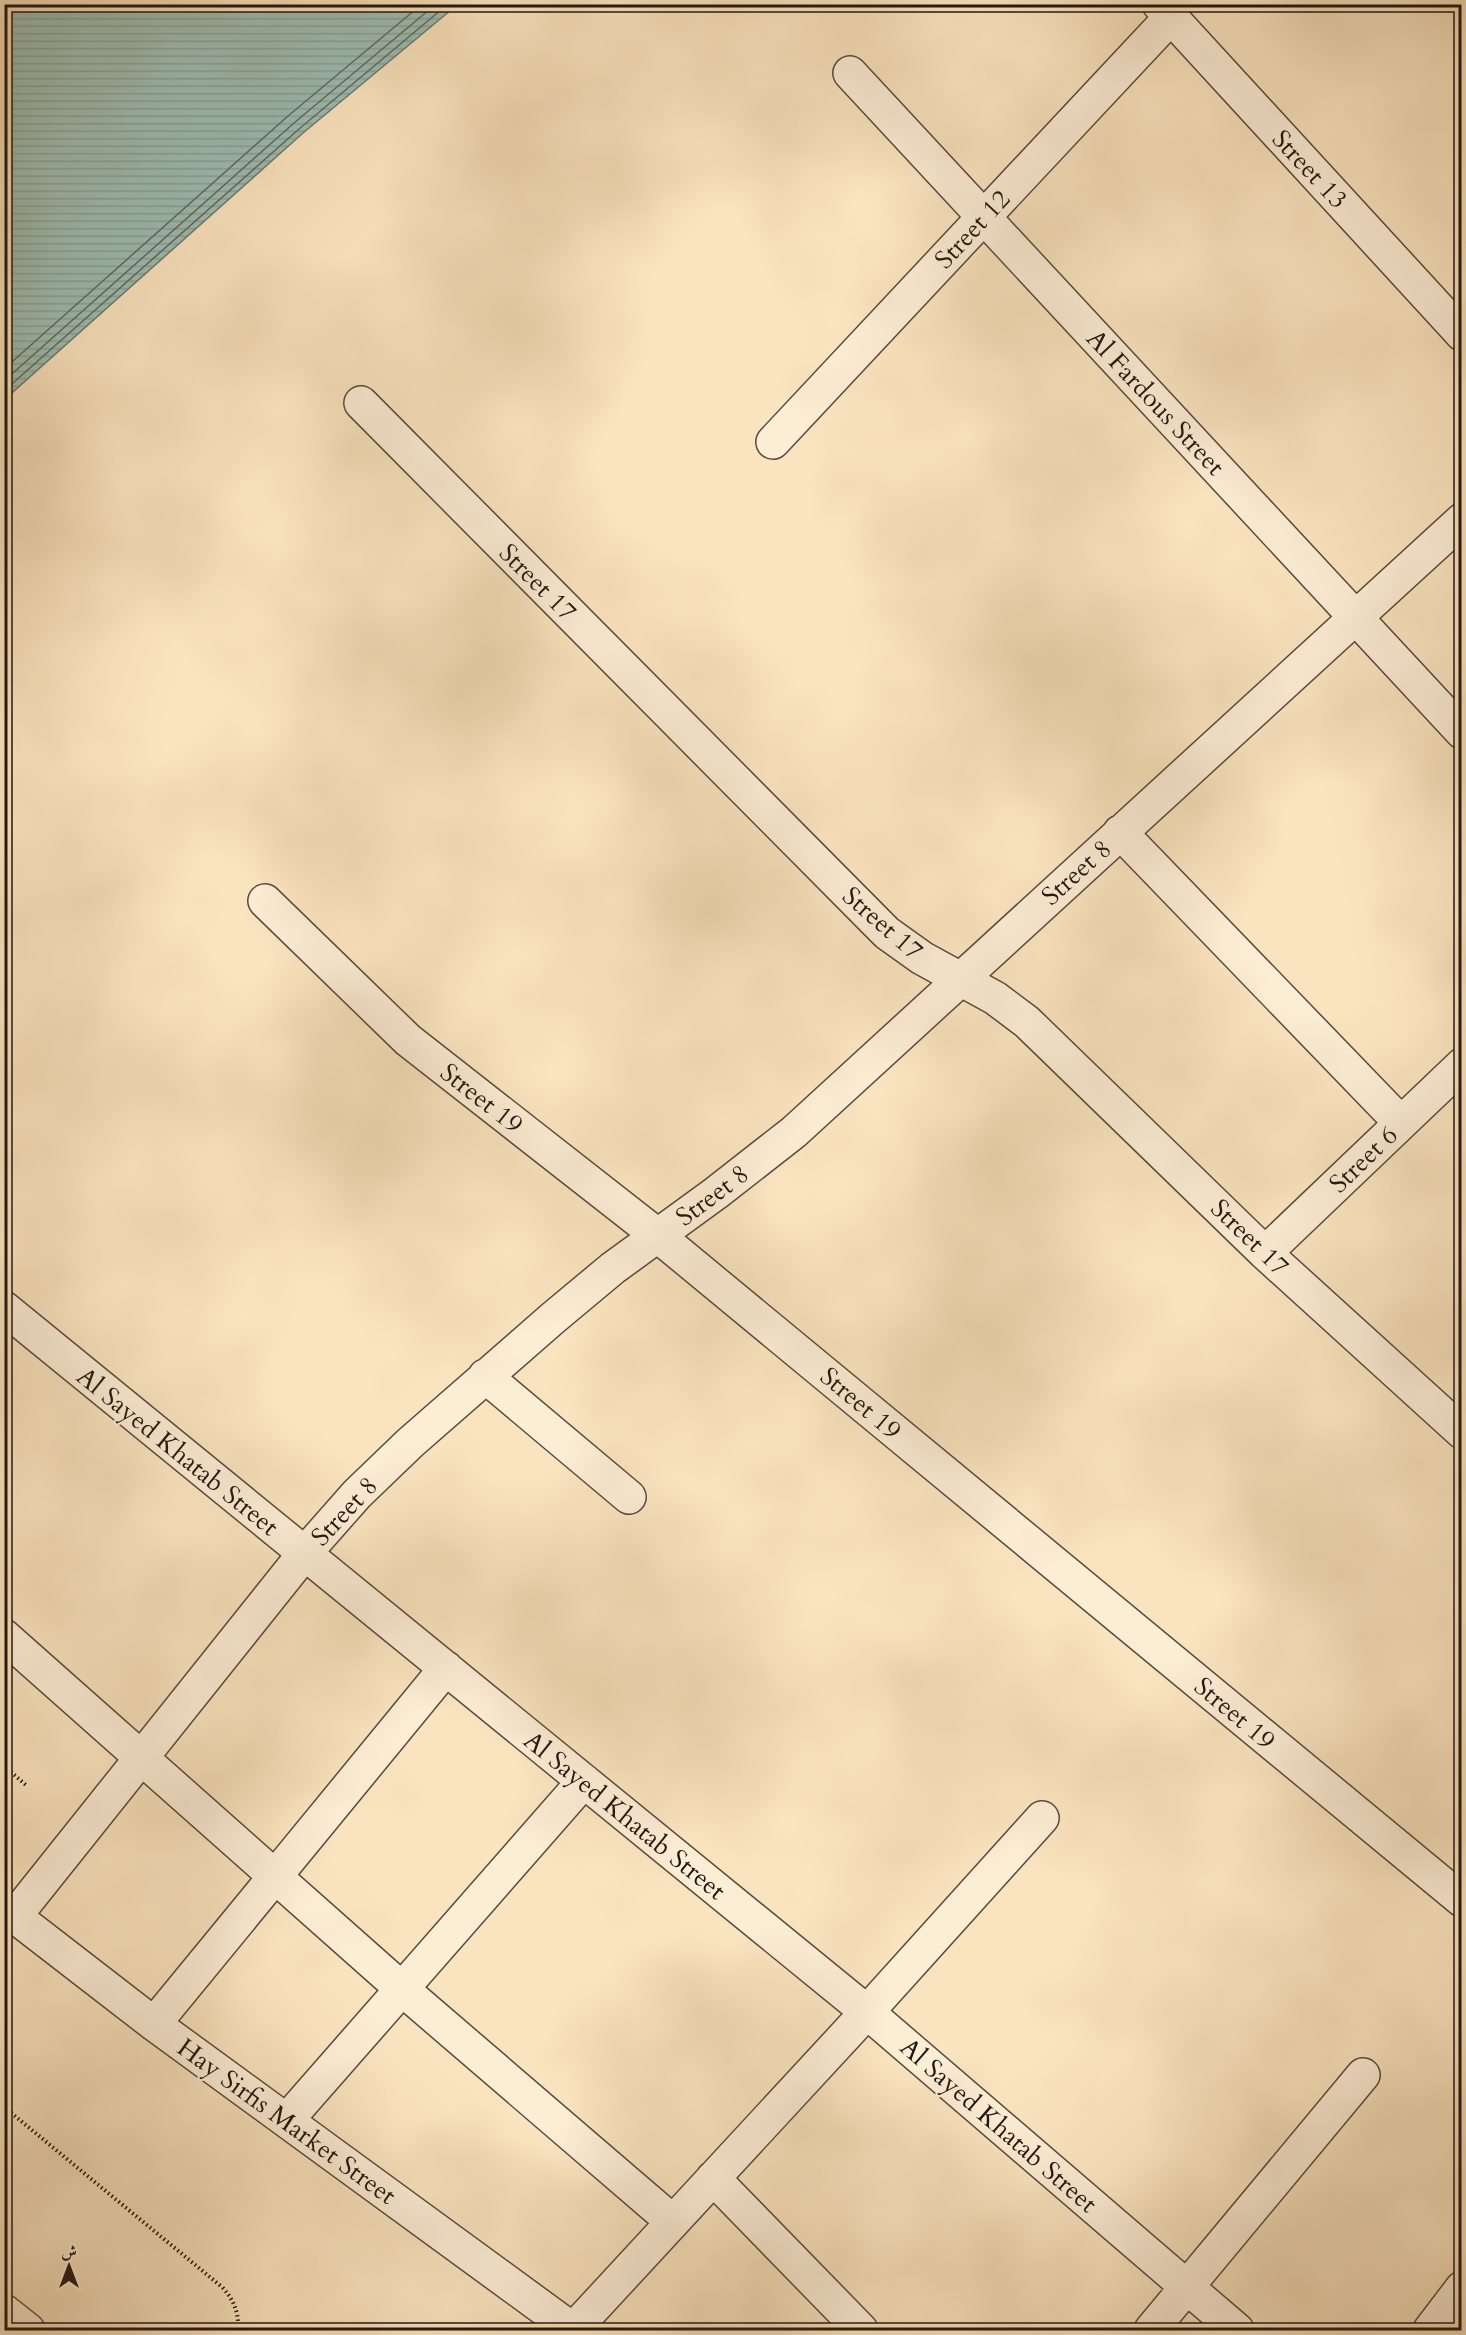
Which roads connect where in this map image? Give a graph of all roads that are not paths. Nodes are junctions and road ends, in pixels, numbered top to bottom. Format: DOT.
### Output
graph roads {
  1 [pos="1165,11"];
  2 [pos="850,73"];
  3 [pos="984,216"];
  4 [pos="1461,334"];
  5 [pos="361,403"];
  6 [pos="773,442"];
  7 [pos="1461,520"];
  8 [pos="1355,617"];
  9 [pos="1461,732"];
  10 [pos="1120,832"];
  11 [pos="264,901"];
  12 [pos="960,978"];
  13 [pos="1461,1065"];
  14 [pos="1401,1123"];
  15 [pos="657,1235"];
  16 [pos="1265,1253"];
  17 [pos="4,1308"];
  18 [pos="485,1376"];
  19 [pos="1461,1432"];
  20 [pos="629,1497"];
  21 [pos="304,1554"];
  22 [pos="4,1636"];
  23 [pos="446,1668"];
  24 [pos="141,1759"];
  25 [pos="584,1780"];
  26 [pos="1042,1818"];
  27 [pos="274,1877"];
  28 [pos="1461,1900"];
  29 [pos="10,1912"];
  30 [pos="402,1989"];
  31 [pos="867,2012"];
  32 [pos="154,2024"];
  33 [pos="1363,2075"];
  34 [pos="287,2120"];
  35 [pos="713,2178"];
  36 [pos="673,2222"];
  37 [pos="1187,2287"];
  38 [pos="1461,2288"];
  39 [pos="4,2311"];
  40 [pos="573,2330"];
  41 [pos="28,2331"];
  42 [pos="861,2331"];
  43 [pos="1151,2331"];
  44 [pos="1238,2331"];
  45 [pos="1430,2331"];
  1 -- 3 [label="street, Street 12"];
  1 -- 4 [label="street, Street 13"];
  2 -- 3 [label="street, Al Fardous Street"];
  3 -- 6 [label="street, Street 12"];
  3 -- 8 [label="street, Al Fardous Street"];
  5 -- 12 [label="street, Street 17"];
  7 -- 8 [label="street, Street 8"];
  8 -- 9 [label="street, Al Fardous Street"];
  8 -- 10 [label="street, Street 8"];
  10 -- 12 [label="street, Street 8"];
  10 -- 14 [label="street"];
  11 -- 15 [label="street, Street 19"];
  12 -- 15 [label="street, Street 8"];
  12 -- 16 [label="street, Street 17"];
  13 -- 14 [label="street, Street 6"];
  14 -- 16 [label="street, Street 6"];
  15 -- 18 [label="street, Street 8"];
  15 -- 28 [label="street, Street 19"];
  16 -- 19 [label="street, Street 17"];
  17 -- 21 [label="street, Al Sayed Khatab Street"];
  18 -- 20 [label="street"];
  18 -- 21 [label="street, Street 8"];
  21 -- 23 [label="street, Al Sayed Khatab Street"];
  21 -- 24 [label="street, Street 8"];
  22 -- 24 [label="street"];
  23 -- 25 [label="street, Al Sayed Khatab Street"];
  23 -- 27 [label="street"];
  24 -- 27 [label="street"];
  24 -- 29 [label="street, Street 8"];
  25 -- 30 [label="street"];
  25 -- 31 [label="street, Al Sayed Khatab Street"];
  26 -- 31 [label="street"];
  27 -- 30 [label="street"];
  27 -- 32 [label="street"];
  29 -- 32 [label="street, Hay Sirfis Market Street"];
  30 -- 34 [label="street"];
  30 -- 36 [label="street"];
  31 -- 35 [label="street"];
  31 -- 37 [label="street, Al Sayed Khatab Street"];
  32 -- 34 [label="street, Hay Sirfis Market Street"];
  33 -- 37 [label="street"];
  34 -- 40 [label="street, Hay Sirfis Market Street"];
  35 -- 36 [label="street"];
  35 -- 42 [label="street"];
  36 -- 40 [label="street"];
  37 -- 43 [label="street"];
  37 -- 44 [label="street, Al Sayed Khatab Street"];
  38 -- 45 [label="street"];
  39 -- 41 [label="street"];
}
